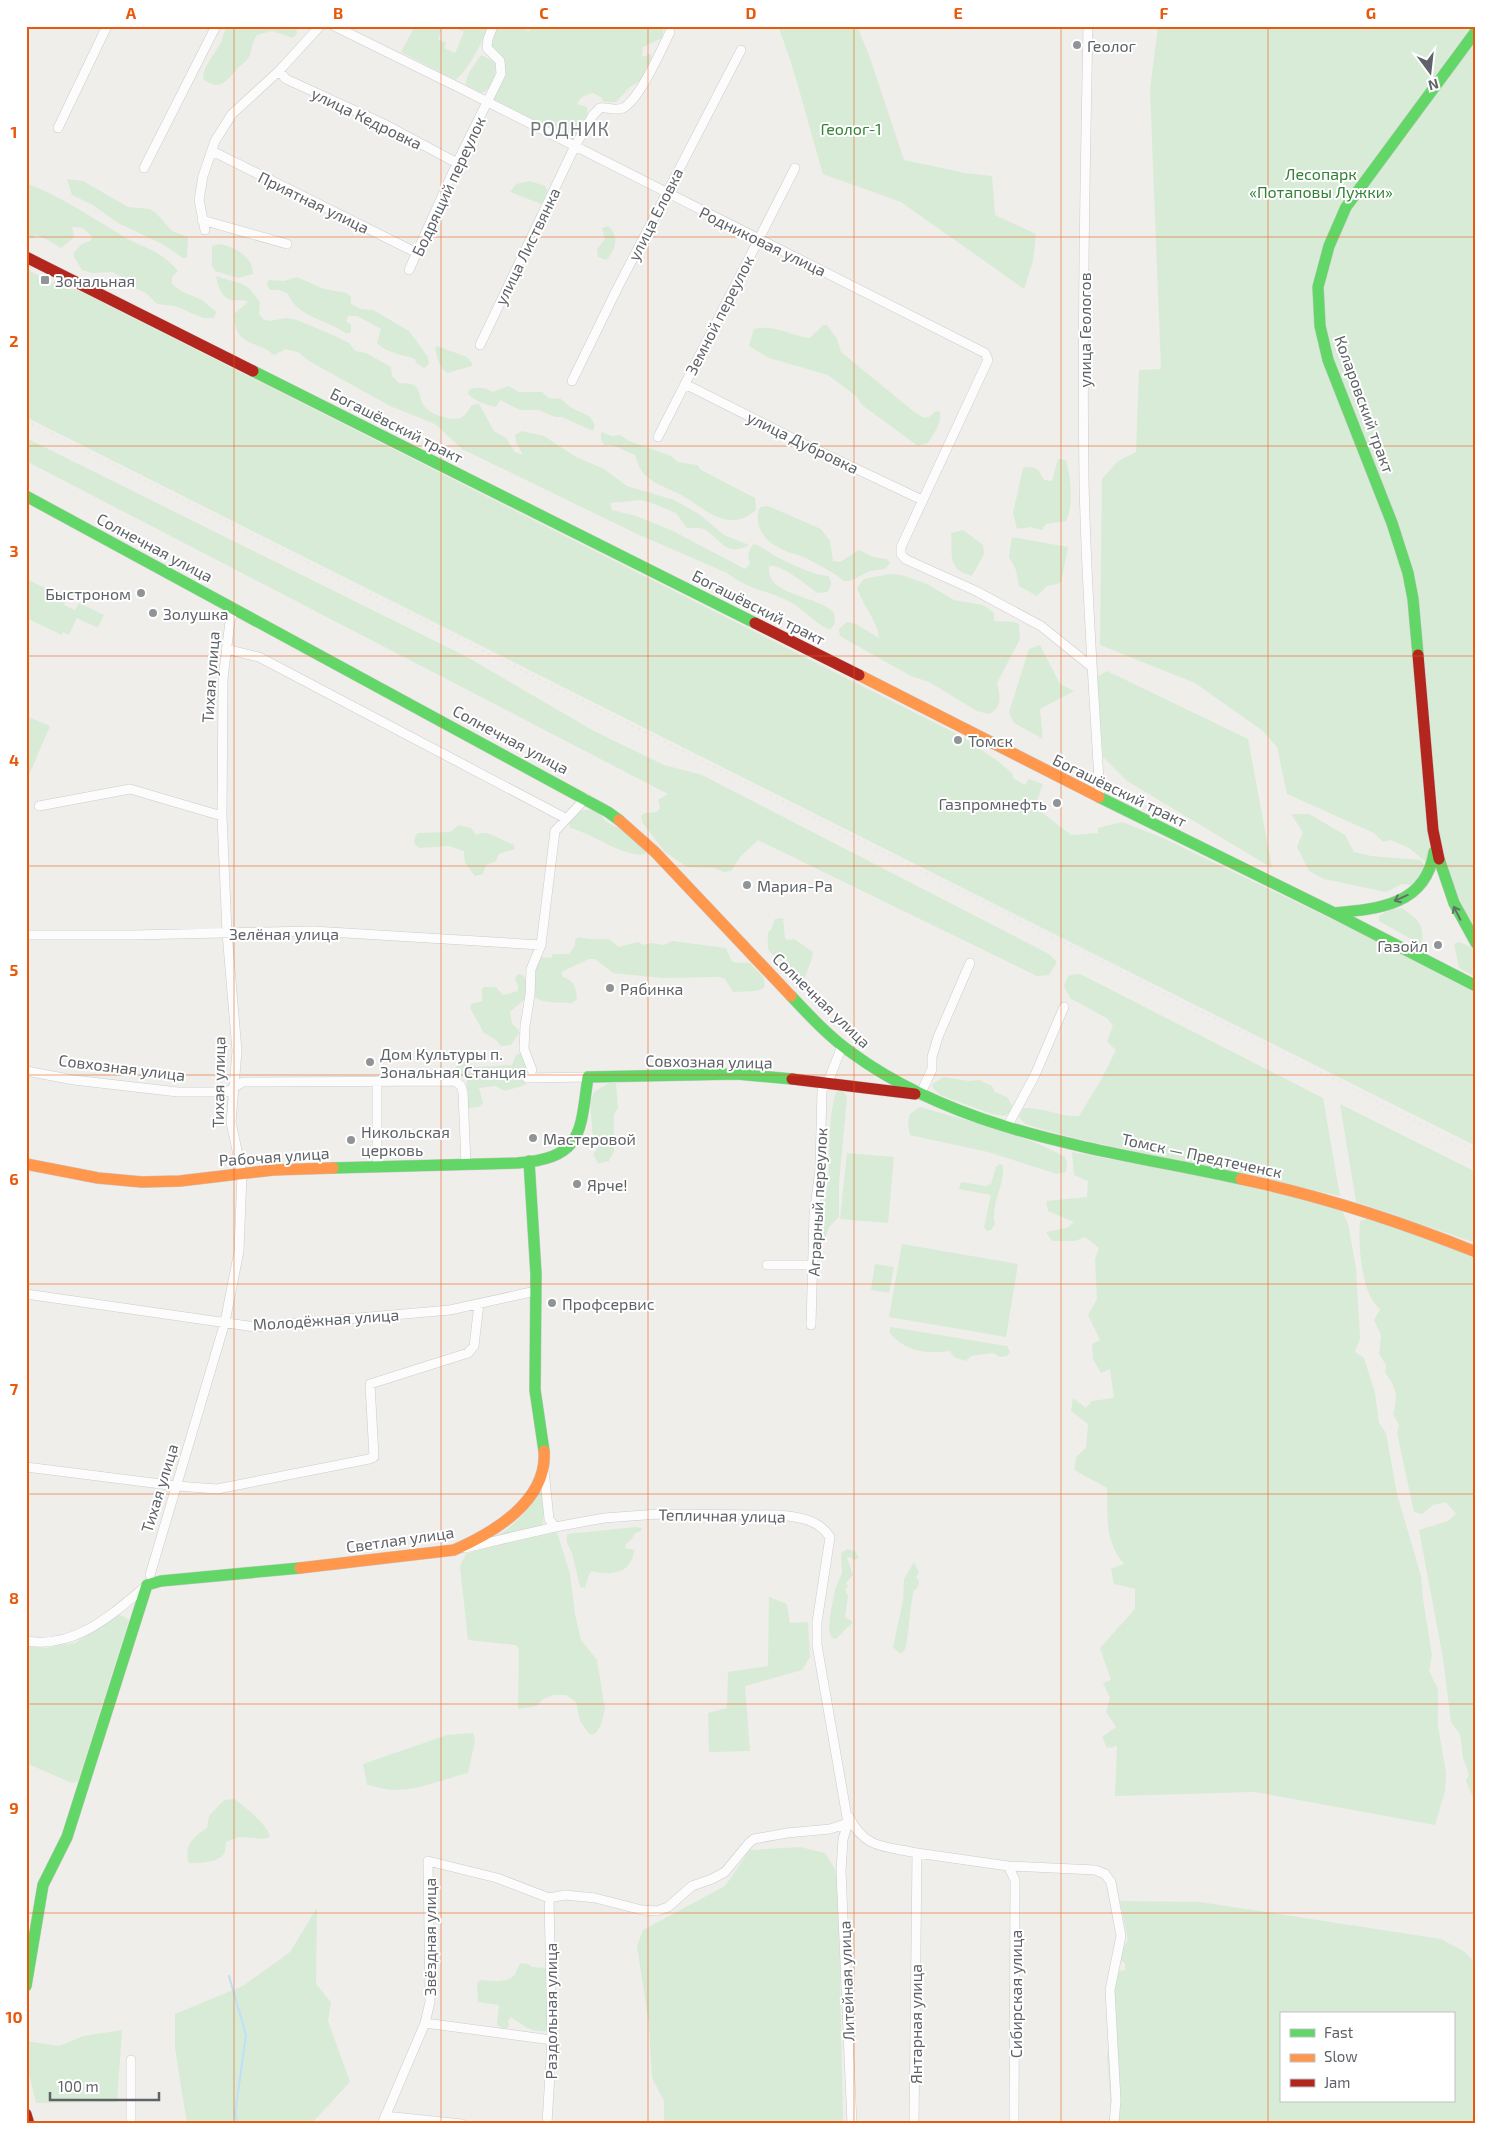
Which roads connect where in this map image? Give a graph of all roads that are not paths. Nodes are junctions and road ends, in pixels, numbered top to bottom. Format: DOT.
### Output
graph roads {
  1 [pos="107,26"];
  2 [pos="216,26"];
  3 [pos="320,26"];
  4 [pos="334,26"];
  5 [pos="493,26"];
  6 [pos="1088,26"];
  7 [pos="1476,31"];
  8 [pos="670,32"];
  9 [pos="741,50"];
  10 [pos="279,71"];
  11 [pos="487,102"];
  12 [pos="58,128"];
  13 [pos="575,146"];
  14 [pos="212,151"];
  15 [pos="457,163"];
  16 [pos="144,168"];
  17 [pos="795,168"];
  18 [pos="666,194"];
  19 [pos="202,220"];
  20 [pos="205,230"];
  21 [pos="758,239"];
  22 [pos="287,244"];
  23 [pos="417,253"];
  24 [pos="26,257"];
  25 [pos="408,270"];
  26 [pos="480,345"];
  27 [pos="572,380"];
  28 [pos="685,384"];
  29 [pos="658,437"];
  30 [pos="26,496"];
  31 [pos="922,500"];
  32 [pos="236,608"];
  33 [pos="226,649"];
  34 [pos="1092,667"];
  35 [pos="586,798"];
  36 [pos="1100,798"];
  37 [pos="39,806"];
  38 [pos="222,816"];
  39 [pos="565,818"];
  40 [pos="1434,830"];
  41 [pos="1444,880"];
  42 [pos="1424,883"];
  43 [pos="1363,911"];
  44 [pos="1334,913"];
  45 [pos="1359,926"];
  46 [pos="227,933"];
  47 [pos="26,934"];
  48 [pos="1476,943"];
  49 [pos="541,945"];
  50 [pos="970,963"];
  51 [pos="1476,986"];
  52 [pos="1064,1007"];
  53 [pos="842,1046"];
  54 [pos="532,1070"];
  55 [pos="26,1071"];
  56 [pos="588,1077"];
  57 [pos="527,1078"];
  58 [pos="377,1081"];
  59 [pos="828,1082"];
  60 [pos="235,1087"];
  61 [pos="920,1095"];
  62 [pos="1007,1127"];
  63 [pos="529,1161"];
  64 [pos="26,1164"];
  65 [pos="466,1165"];
  66 [pos="377,1167"];
  67 [pos="242,1174"];
  68 [pos="1476,1252"];
  69 [pos="767,1265"];
  70 [pos="813,1265"];
  71 [pos="536,1291"];
  72 [pos="26,1294"];
  73 [pos="479,1304"];
  74 [pos="225,1322"];
  75 [pos="812,1325"];
  76 [pos="26,1467"];
  77 [pos="544,1470"];
  78 [pos="177,1486"];
  79 [pos="555,1527"];
  80 [pos="454,1550"];
  81 [pos="149,1580"];
  82 [pos="26,1641"];
  83 [pos="845,1810"];
  84 [pos="848,1823"];
  85 [pos="917,1853"];
  86 [pos="1008,1866"];
  87 [pos="549,1898"];
  88 [pos="26,1986"];
  89 [pos="425,2023"];
  90 [pos="552,2040"];
  91 [pos="131,2060"];
  92 [pos="26,2114"];
  93 [pos="384,2120"];
  94 [pos="30,2124"];
  95 [pos="131,2124"];
  96 [pos="462,2124"];
  97 [pos="547,2124"];
  98 [pos="852,2124"];
  99 [pos="914,2124"];
  100 [pos="1014,2124"];
  101 [pos="1114,2124"];
  1 -- 12 [label="street"];
  2 -- 16 [label="street"];
  3 -- 10 [label="street"];
  4 -- 11 [label="street, Родниковая улица"];
  5 -- 11 [label="street, Бодрящий переулок"];
  6 -- 34 [label="street, улица Геологов"];
  7 -- 40 [label="street, Коларовский тракт"];
  8 -- 13 [label="street, улица Листвянка"];
  9 -- 18 [label="street, улица Еловка"];
  10 -- 14 [label="street"];
  10 -- 15 [label="street, улица Кедровка"];
  11 -- 13 [label="street, Родниковая улица"];
  11 -- 15 [label="street, Бодрящий переулок"];
  13 -- 18 [label="street, Родниковая улица"];
  13 -- 26 [label="street, улица Листвянка"];
  14 -- 19 [label="street"];
  14 -- 23 [label="street, Приятная улица"];
  15 -- 23 [label="street, Бодрящий переулок"];
  17 -- 21 [label="street, Земной переулок"];
  18 -- 21 [label="street, Родниковая улица"];
  18 -- 27 [label="street, улица Еловка"];
  19 -- 20 [label="street"];
  19 -- 22 [label="street"];
  21 -- 28 [label="street, Земной переулок"];
  21 -- 31 [label="street, Родниковая улица"];
  23 -- 25 [label="street, Бодрящий переулок"];
  24 -- 36 [label="street, Богашёвский тракт"];
  28 -- 29 [label="street, Земной переулок"];
  28 -- 31 [label="street, улица Дубровка"];
  30 -- 32 [label="street, Солнечная улица"];
  31 -- 34 [label="street, Родниковая улица"];
  32 -- 33 [label="street, Тихая улица"];
  32 -- 35 [label="street, Солнечная улица"];
  33 -- 38 [label="street, Тихая улица"];
  33 -- 39 [label="street"];
  34 -- 36 [label="street, улица Геологов"];
  35 -- 39 [label="street"];
  35 -- 53 [label="street, Солнечная улица"];
  36 -- 44 [label="street, Богашёвский тракт"];
  37 -- 38 [label="street"];
  38 -- 46 [label="street, Тихая улица"];
  39 -- 49 [label="street"];
  40 -- 41 [label="street"];
  40 -- 42 [label="street"];
  41 -- 42 [label="street"];
  48 -- 41 [label="street, one-way"];
  42 -- 43 [label="street, one-way"];
  43 -- 44 [label="street"];
  43 -- 45 [label="street"];
  44 -- 45 [label="street, Богашёвский тракт"];
  45 -- 51 [label="street, Богашёвский тракт"];
  46 -- 47 [label="street, Зелёная улица"];
  46 -- 49 [label="street, Зелёная улица"];
  46 -- 60 [label="street, Тихая улица"];
  49 -- 54 [label="street"];
  50 -- 61 [label="street"];
  52 -- 62 [label="street"];
  53 -- 59 [label="street, Аграрный переулок"];
  53 -- 61 [label="street, Солнечная улица"];
  55 -- 60 [label="street, Совхозная улица"];
  56 -- 57 [label="street, Совхозная улица"];
  56 -- 59 [label="street, Совхозная улица"];
  56 -- 63 [label="street, Рабочая улица"];
  58 -- 60 [label="street, Совхозная улица"];
  58 -- 65 [label="street, Совхозная улица"];
  58 -- 66 [label="street"];
  59 -- 61 [label="street, Совхозная улица"];
  59 -- 70 [label="street, Аграрный переулок"];
  60 -- 67 [label="street, Тихая улица"];
  61 -- 62 [label="street, Томск — Предтеченск"];
  62 -- 68 [label="street, Томск — Предтеченск"];
  63 -- 65 [label="street, Рабочая улица"];
  63 -- 71 [label="street"];
  64 -- 67 [label="street, Рабочая улица"];
  65 -- 66 [label="street, Рабочая улица"];
  66 -- 67 [label="street, Рабочая улица"];
  67 -- 74 [label="street, Тихая улица"];
  69 -- 70 [label="street"];
  70 -- 75 [label="street, Аграрный переулок"];
  71 -- 73 [label="street, Молодёжная улица"];
  71 -- 77 [label="street"];
  72 -- 74 [label="street, Молодёжная улица"];
  73 -- 74 [label="street, Молодёжная улица"];
  73 -- 78 [label="street"];
  74 -- 78 [label="street, Тихая улица"];
  76 -- 78 [label="street"];
  77 -- 79 [label="street"];
  77 -- 80 [label="street, Светлая улица"];
  78 -- 81 [label="street, Тихая улица"];
  79 -- 80 [label="street, Тепличная улица"];
  79 -- 83 [label="street, Тепличная улица"];
  80 -- 81 [label="street, Светлая улица"];
  81 -- 82 [label="street, Светлая улица"];
  81 -- 88 [label="street"];
  83 -- 84 [label="street, Тепличная улица"];
  83 -- 85 [label="street"];
  84 -- 87 [label="street"];
  84 -- 98 [label="street, Литейная улица"];
  85 -- 86 [label="street"];
  85 -- 99 [label="street, Янтарная улица"];
  86 -- 100 [label="street, Сибирская улица"];
  86 -- 101 [label="street"];
  87 -- 89 [label="street, Звёздная улица"];
  87 -- 90 [label="street, Раздольная улица"];
  89 -- 90 [label="street"];
  89 -- 93 [label="street, Звёздная улица"];
  90 -- 97 [label="street, Раздольная улица"];
  91 -- 95 [label="street"];
  92 -- 94 [label="street"];
  93 -- 96 [label="street"];
}
